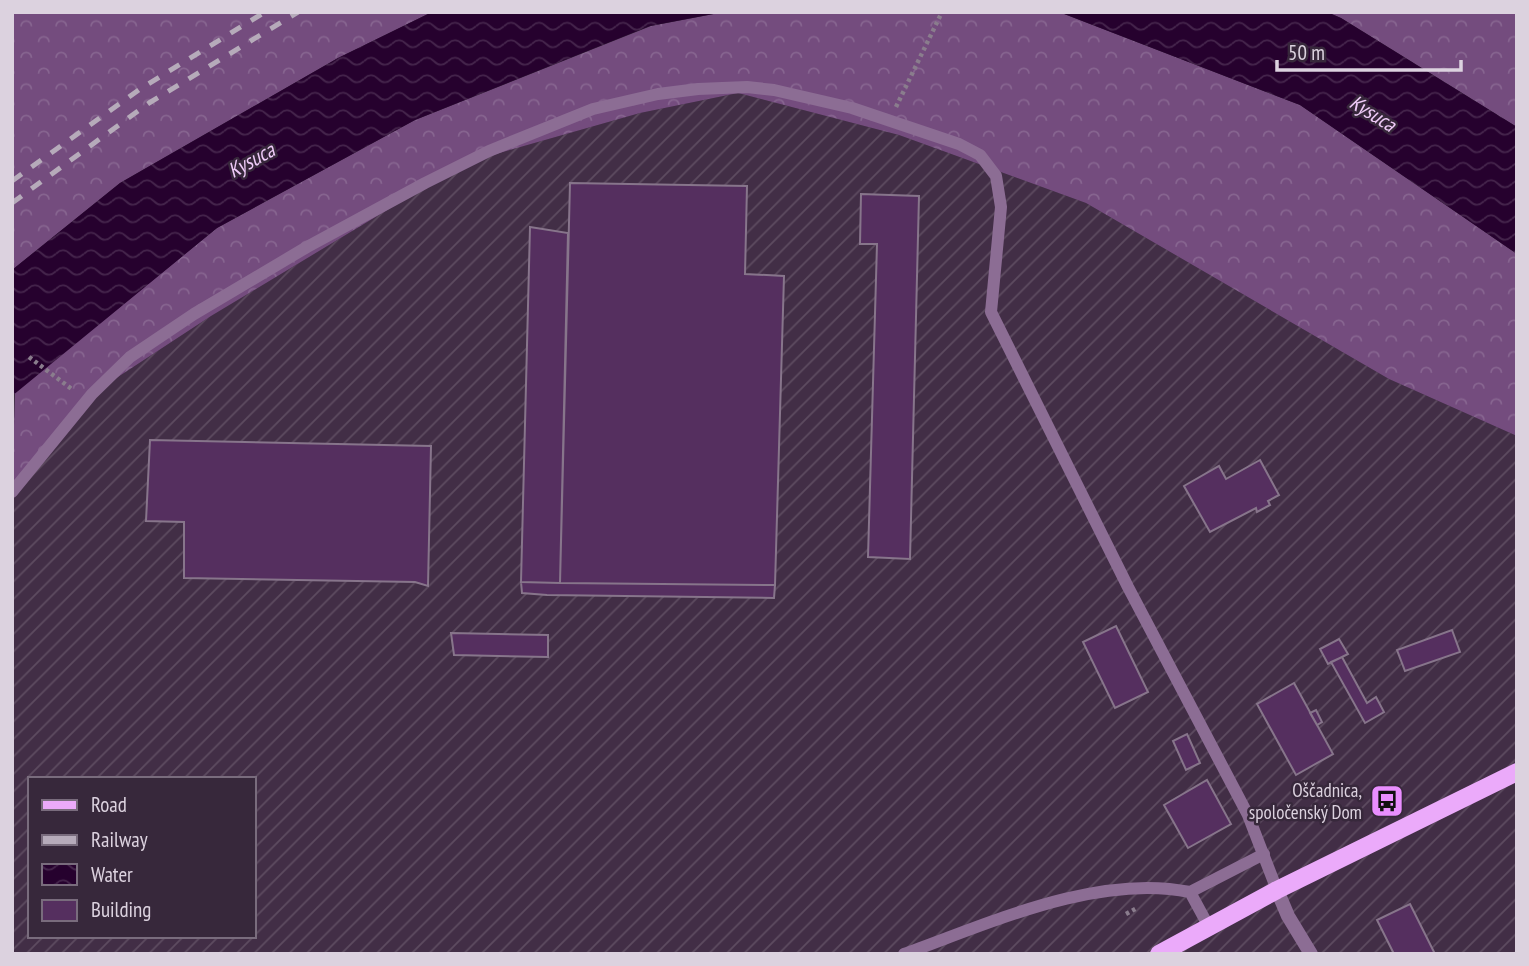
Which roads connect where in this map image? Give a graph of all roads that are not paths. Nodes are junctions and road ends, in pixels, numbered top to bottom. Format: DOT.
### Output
graph roads {
  1 [pos="12,492"];
  2 [pos="1517,772"];
  3 [pos="1264,854"];
  4 [pos="1277,890"];
  5 [pos="1190,892"];
  6 [pos="1209,927"];
  7 [pos="904,954"];
  8 [pos="1159,954"];
  9 [pos="1311,954"];
  1 -- 3 [label="lane"];
  2 -- 4 [label="main road"];
  3 -- 4 [label="lane"];
  3 -- 5 [label="lane"];
  4 -- 6 [label="main road"];
  4 -- 9 [label="street"];
  5 -- 6 [label="lane"];
  5 -- 7 [label="lane"];
  6 -- 8 [label="main road"];
}
